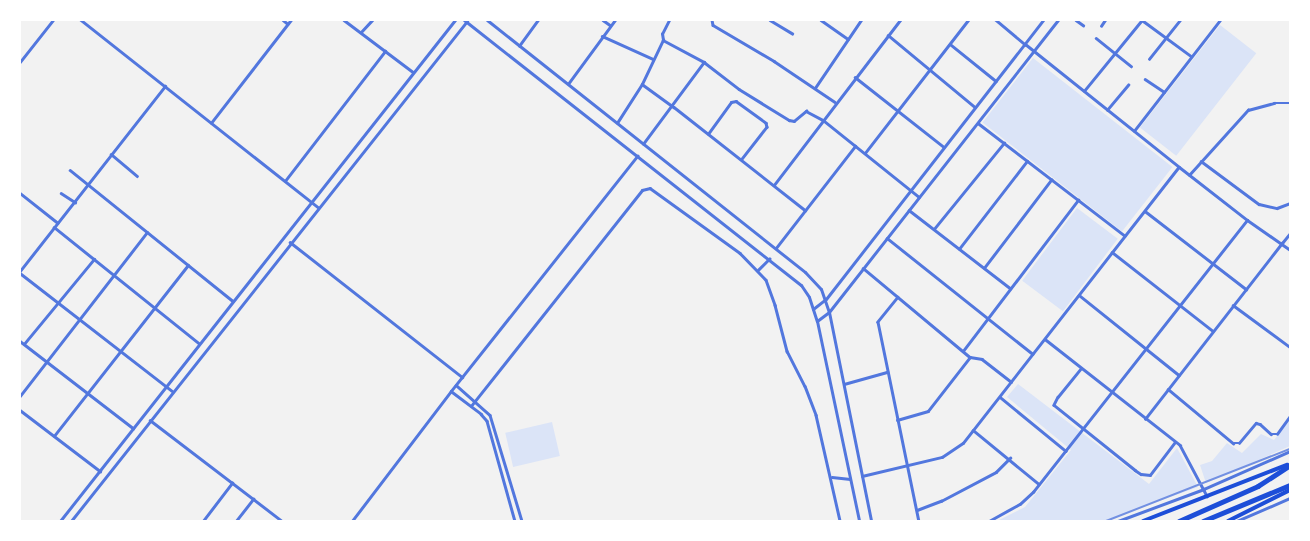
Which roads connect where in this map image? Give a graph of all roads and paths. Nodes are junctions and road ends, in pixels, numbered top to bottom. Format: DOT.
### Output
graph roads {
  1 [pos="54,20"];
  2 [pos="81,20"];
  3 [pos="283,20"];
  4 [pos="291,20"];
  5 [pos="344,20"];
  6 [pos="372,20"];
  7 [pos="455,20"];
  8 [pos="487,20"];
  9 [pos="538,20"];
  10 [pos="602,20"];
  11 [pos="615,20"];
  12 [pos="669,20"];
  13 [pos="712,20"];
  14 [pos="770,20"];
  15 [pos="820,20"];
  16 [pos="861,20"];
  17 [pos="968,20"];
  18 [pos="996,20"];
  19 [pos="1044,20"];
  20 [pos="1058,20"];
  21 [pos="1076,20"];
  22 [pos="1106,20"];
  23 [pos="1142,20"];
  24 [pos="1180,20"];
  25 [pos="1213,20"];
  26 [pos="1220,20"];
  27 [pos="466,21"];
  28 [pos="898,21"];
  29 [pos="288,24"];
  30 [pos="1083,24"];
  31 [pos="1217,24"];
  32 [pos="610,25"];
  33 [pos="1101,26"];
  34 [pos="361,33"];
  35 [pos="792,33"];
  36 [pos="602,36"];
  37 [pos="888,36"];
  38 [pos="1096,38"];
  39 [pos="1166,38"];
  40 [pos="848,39"];
  41 [pos="663,40"];
  42 [pos="950,44"];
  43 [pos="1025,44"];
  44 [pos="519,46"];
  45 [pos="1034,50"];
  46 [pos="385,51"];
  47 [pos="1114,53"];
  48 [pos="1192,57"];
  49 [pos="654,59"];
  50 [pos="1149,59"];
  51 [pos="20,62"];
  52 [pos="704,62"];
  53 [pos="1131,66"];
  54 [pos="930,70"];
  55 [pos="413,72"];
  56 [pos="855,77"];
  57 [pos="1145,79"];
  58 [pos="996,81"];
  59 [pos="568,84"];
  60 [pos="642,84"];
  61 [pos="1128,85"];
  62 [pos="165,86"];
  63 [pos="815,88"];
  64 [pos="1084,91"];
  65 [pos="1164,92"];
  66 [pos="836,102"];
  67 [pos="1290,103"];
  68 [pos="672,105"];
  69 [pos="975,107"];
  70 [pos="898,110"];
  71 [pos="1107,110"];
  72 [pos="823,120"];
  73 [pos="978,122"];
  74 [pos="211,123"];
  75 [pos="618,123"];
  76 [pos="1134,131"];
  77 [pos="708,134"];
  78 [pos="1004,143"];
  79 [pos="643,144"];
  80 [pos="855,146"];
  81 [pos="944,147"];
  82 [pos="864,153"];
  83 [pos="111,154"];
  84 [pos="637,156"];
  85 [pos="742,159"];
  86 [pos="1027,161"];
  87 [pos="1201,161"];
  88 [pos="1179,168"];
  89 [pos="70,170"];
  90 [pos="1189,175"];
  91 [pos="137,176"];
  92 [pos="1051,180"];
  93 [pos="285,181"];
  94 [pos="87,185"];
  95 [pos="774,185"];
  96 [pos="910,190"];
  97 [pos="61,192"];
  98 [pos="20,193"];
  99 [pos="919,198"];
  100 [pos="1078,200"];
  101 [pos="75,202"];
  102 [pos="311,202"];
  103 [pos="1290,203"];
  104 [pos="318,207"];
  105 [pos="805,210"];
  106 [pos="909,210"];
  107 [pos="1145,211"];
  108 [pos="1247,220"];
  109 [pos="58,223"];
  110 [pos="54,227"];
  111 [pos="934,229"];
  112 [pos="147,232"];
  113 [pos="1290,233"];
  114 [pos="1125,236"];
  115 [pos="887,238"];
  116 [pos="290,242"];
  117 [pos="1282,243"];
  118 [pos="776,248"];
  119 [pos="959,249"];
  120 [pos="1290,250"];
  121 [pos="1112,252"];
  122 [pos="94,258"];
  123 [pos="769,259"];
  124 [pos="1213,263"];
  125 [pos="188,265"];
  126 [pos="863,268"];
  127 [pos="984,268"];
  128 [pos="758,270"];
  129 [pos="20,272"];
  130 [pos="114,275"];
  131 [pos="1010,288"];
  132 [pos="1246,289"];
  133 [pos="1079,295"];
  134 [pos="898,297"];
  135 [pos="826,299"];
  136 [pos="233,301"];
  137 [pos="57,302"];
  138 [pos="1180,305"];
  139 [pos="1233,305"];
  140 [pos="155,308"];
  141 [pos="813,309"];
  142 [pos="829,312"];
  143 [pos="988,318"];
  144 [pos="80,319"];
  145 [pos="817,321"];
  146 [pos="1213,331"];
  147 [pos="1044,339"];
  148 [pos="20,341"];
  149 [pos="199,343"];
  150 [pos="24,344"];
  151 [pos="1290,347"];
  152 [pos="1147,349"];
  153 [pos="121,351"];
  154 [pos="963,351"];
  155 [pos="1033,354"];
  156 [pos="970,357"];
  157 [pos="47,362"];
  158 [pos="1081,368"];
  159 [pos="887,372"];
  160 [pos="1179,375"];
  161 [pos="462,377"];
  162 [pos="1011,382"];
  163 [pos="844,384"];
  164 [pos="456,385"];
  165 [pos="166,386"];
  166 [pos="1168,389"];
  167 [pos="172,391"];
  168 [pos="451,391"];
  169 [pos="88,393"];
  170 [pos="1113,394"];
  171 [pos="20,396"];
  172 [pos="1000,397"];
  173 [pos="475,401"];
  174 [pos="471,406"];
  175 [pos="20,410"];
  176 [pos="1290,416"];
  177 [pos="1144,419"];
  178 [pos="150,420"];
  179 [pos="897,420"];
  180 [pos="133,428"];
  181 [pos="973,430"];
  182 [pos="1084,430"];
  183 [pos="54,436"];
  184 [pos="1175,442"];
  185 [pos="1066,450"];
  186 [pos="1290,451"];
  187 [pos="1010,458"];
  188 [pos="1290,465"];
  189 [pos="907,466"];
  190 [pos="100,471"];
  191 [pos="862,476"];
  192 [pos="832,477"];
  193 [pos="850,478"];
  194 [pos="232,483"];
  195 [pos="1039,484"];
  196 [pos="1290,485"];
  197 [pos="1204,489"];
  198 [pos="1290,490"];
  199 [pos="1208,497"];
  200 [pos="1290,498"];
  201 [pos="253,499"];
  202 [pos="917,510"];
  203 [pos="60,521"];
  204 [pos="72,521"];
  205 [pos="203,521"];
  206 [pos="236,521"];
  207 [pos="282,521"];
  208 [pos="352,521"];
  209 [pos="514,521"];
  210 [pos="522,521"];
  211 [pos="840,521"];
  212 [pos="859,521"];
  213 [pos="871,521"];
  214 [pos="919,521"];
  215 [pos="989,521"];
  216 [pos="1118,521"];
  217 [pos="1143,521"];
  218 [pos="1179,521"];
  219 [pos="1203,521"];
  220 [pos="1228,521"];
  221 [pos="1237,521"];
  1 -- 51 [label="street"];
  2 -- 62 [label="street"];
  3 -- 29 [label="street"];
  4 -- 29 [label="street"];
  5 -- 34 [label="street"];
  6 -- 34 [label="street"];
  7 -- 55 [label="street"];
  8 -- 44 [label="street"];
  9 -- 44 [label="street"];
  10 -- 32 [label="street"];
  11 -- 32 [label="street"];
  12 -- 41 [label="street"];
  13 -- 63 [label="street"];
  14 -- 35 [label="street"];
  15 -- 40 [label="street"];
  16 -- 40 [label="street"];
  17 -- 42 [label="street"];
  18 -- 43 [label="street"];
  19 -- 43 [label="street"];
  20 -- 45 [label="street"];
  21 -- 30 [label="street"];
  22 -- 33 [label="street"];
  23 -- 39 [label="street"];
  23 -- 47 [label="street"];
  24 -- 39 [label="street"];
  25 -- 31 [label="street"];
  26 -- 31 [label="street"];
  27 -- 84 [label="street"];
  27 -- 104 [label="street"];
  28 -- 37 [label="street"];
  29 -- 74 [label="street"];
  31 -- 48 [label="street"];
  32 -- 36 [label="street"];
  34 -- 46 [label="street"];
  36 -- 49 [label="street"];
  36 -- 59 [label="street"];
  37 -- 54 [label="street"];
  37 -- 56 [label="street"];
  38 -- 47 [label="street"];
  39 -- 48 [label="street"];
  39 -- 50 [label="street"];
  40 -- 63 [label="street"];
  41 -- 49 [label="street"];
  41 -- 52 [label="street"];
  42 -- 54 [label="street"];
  42 -- 58 [label="street"];
  43 -- 45 [label="street"];
  43 -- 58 [label="street"];
  44 -- 59 [label="street"];
  45 -- 64 [label="street"];
  45 -- 73 [label="street"];
  46 -- 55 [label="street"];
  46 -- 93 [label="street"];
  47 -- 53 [label="street"];
  47 -- 64 [label="street"];
  48 -- 65 [label="street"];
  49 -- 60 [label="street"];
  52 -- 68 [label="street"];
  52 -- 72 [label="street"];
  54 -- 69 [label="street"];
  54 -- 70 [label="street"];
  55 -- 102 [label="street"];
  56 -- 66 [label="street"];
  56 -- 70 [label="street"];
  57 -- 65 [label="street"];
  58 -- 69 [label="street"];
  59 -- 75 [label="street"];
  60 -- 68 [label="street"];
  60 -- 75 [label="street"];
  61 -- 71 [label="street"];
  62 -- 74 [label="street"];
  62 -- 83 [label="street"];
  63 -- 66 [label="street"];
  64 -- 71 [label="street"];
  65 -- 76 [label="street"];
  66 -- 72 [label="street"];
  67 -- 87 [label="street"];
  68 -- 77 [label="street"];
  68 -- 79 [label="street"];
  69 -- 81 [label="street"];
  70 -- 81 [label="street"];
  70 -- 82 [label="street"];
  71 -- 76 [label="street"];
  72 -- 80 [label="street"];
  72 -- 95 [label="street"];
  73 -- 78 [label="street"];
  73 -- 99 [label="street"];
  74 -- 93 [label="street"];
  75 -- 79 [label="street"];
  76 -- 88 [label="street"];
  77 -- 85 [label="street"];
  77 -- 85 [label="street"];
  78 -- 86 [label="street"];
  78 -- 111 [label="street"];
  79 -- 118 [label="street"];
  80 -- 82 [label="street"];
  80 -- 105 [label="street"];
  81 -- 96 [label="street"];
  82 -- 96 [label="street"];
  83 -- 91 [label="street"];
  83 -- 94 [label="street"];
  84 -- 123 [label="street"];
  84 -- 161 [label="street"];
  85 -- 95 [label="street"];
  86 -- 92 [label="street"];
  86 -- 119 [label="street"];
  87 -- 90 [label="street"];
  87 -- 103 [label="street"];
  88 -- 90 [label="street"];
  88 -- 107 [label="street"];
  89 -- 94 [label="street"];
  90 -- 108 [label="street"];
  92 -- 100 [label="street"];
  92 -- 127 [label="street"];
  93 -- 102 [label="street"];
  94 -- 101 [label="street"];
  94 -- 112 [label="street"];
  95 -- 105 [label="street"];
  96 -- 99 [label="street"];
  96 -- 135 [label="street"];
  97 -- 101 [label="street"];
  98 -- 109 [label="street"];
  99 -- 106 [label="street"];
  100 -- 114 [label="street"];
  100 -- 131 [label="street"];
  101 -- 109 [label="street"];
  102 -- 104 [label="street"];
  102 -- 136 [label="street"];
  104 -- 116 [label="street"];
  105 -- 118 [label="street"];
  106 -- 111 [label="street"];
  106 -- 115 [label="street"];
  107 -- 114 [label="street"];
  107 -- 124 [label="street"];
  108 -- 117 [label="street"];
  108 -- 124 [label="street"];
  109 -- 110 [label="street"];
  110 -- 122 [label="street"];
  110 -- 129 [label="street"];
  111 -- 119 [label="street"];
  112 -- 125 [label="street"];
  112 -- 130 [label="street"];
  113 -- 117 [label="street"];
  114 -- 121 [label="street"];
  115 -- 126 [label="street"];
  115 -- 143 [label="street"];
  116 -- 161 [label="street"];
  116 -- 167 [label="street"];
  117 -- 120 [label="street"];
  117 -- 132 [label="street"];
  118 -- 135 [label="street"];
  119 -- 127 [label="street"];
  121 -- 133 [label="street"];
  121 -- 138 [label="street"];
  122 -- 130 [label="street"];
  122 -- 137 [label="street"];
  123 -- 128 [label="street"];
  123 -- 141 [label="street"];
  124 -- 132 [label="street"];
  124 -- 138 [label="street"];
  125 -- 136 [label="street"];
  125 -- 140 [label="street"];
  126 -- 134 [label="street"];
  126 -- 142 [label="street"];
  127 -- 131 [label="street"];
  128 -- 173 [label="street"];
  128 -- 192 [label="street"];
  129 -- 137 [label="street"];
  130 -- 140 [label="street"];
  130 -- 144 [label="street"];
  131 -- 143 [label="street"];
  132 -- 139 [label="street"];
  133 -- 147 [label="street"];
  133 -- 152 [label="street"];
  134 -- 154 [label="street"];
  134 -- 159 [label="street"];
  135 -- 141 [label="street"];
  135 -- 142 [label="street"];
  136 -- 149 [label="street"];
  137 -- 144 [label="street"];
  137 -- 150 [label="street"];
  138 -- 146 [label="street"];
  138 -- 152 [label="street"];
  139 -- 146 [label="street"];
  139 -- 151 [label="street"];
  140 -- 149 [label="street"];
  140 -- 153 [label="street"];
  141 -- 145 [label="street"];
  142 -- 145 [label="street"];
  142 -- 163 [label="street"];
  143 -- 154 [label="street"];
  143 -- 155 [label="street"];
  144 -- 153 [label="street"];
  144 -- 157 [label="street"];
  145 -- 193 [label="street"];
  146 -- 160 [label="street"];
  147 -- 155 [label="street"];
  147 -- 158 [label="street"];
  148 -- 150 [label="street"];
  149 -- 165 [label="street"];
  150 -- 157 [label="street"];
  152 -- 160 [label="street"];
  152 -- 170 [label="street"];
  153 -- 165 [label="street"];
  153 -- 169 [label="street"];
  154 -- 156 [label="street"];
  155 -- 162 [label="street"];
  156 -- 162 [label="street"];
  156 -- 179 [label="street"];
  157 -- 169 [label="street"];
  157 -- 171 [label="street"];
  158 -- 170 [label="street"];
  158 -- 182 [label="street"];
  159 -- 163 [label="street"];
  159 -- 179 [label="street"];
  160 -- 166 [label="street"];
  161 -- 164 [label="street"];
  162 -- 172 [label="street"];
  163 -- 191 [label="street"];
  164 -- 168 [label="street"];
  164 -- 173 [label="street"];
  165 -- 167 [label="street"];
  165 -- 180 [label="street"];
  166 -- 176 [label="street"];
  166 -- 177 [label="street"];
  167 -- 178 [label="street"];
  168 -- 174 [label="street"];
  168 -- 208 [label="street"];
  169 -- 180 [label="street"];
  169 -- 183 [label="street"];
  170 -- 177 [label="street"];
  170 -- 182 [label="street"];
  172 -- 181 [label="street"];
  172 -- 185 [label="street"];
  173 -- 174 [label="street"];
  173 -- 210 [label="street"];
  174 -- 209 [label="street"];
  175 -- 183 [label="street"];
  177 -- 184 [label="street"];
  178 -- 194 [label="street"];
  178 -- 204 [label="street"];
  179 -- 189 [label="street"];
  180 -- 190 [label="street"];
  181 -- 187 [label="street"];
  181 -- 189 [label="street"];
  182 -- 184 [label="street"];
  182 -- 185 [label="street"];
  183 -- 190 [label="street"];
  184 -- 197 [label="street"];
  185 -- 195 [label="street"];
  186 -- 197 [label="street"];
  187 -- 195 [label="street"];
  187 -- 202 [label="street"];
  188 -- 199 [label="main road"];
  188 -- 218 [label="highway"];
  189 -- 191 [label="street"];
  189 -- 202 [label="street"];
  190 -- 203 [label="street"];
  191 -- 213 [label="street"];
  192 -- 193 [label="street"];
  192 -- 211 [label="street"];
  193 -- 212 [label="street"];
  194 -- 201 [label="street"];
  194 -- 205 [label="street"];
  195 -- 215 [label="street"];
  196 -- 219 [label="highway"];
  197 -- 199 [label="street"];
  197 -- 216 [label="street"];
  198 -- 220 [label="main road"];
  199 -- 217 [label="main road"];
  200 -- 221 [label="street"];
  201 -- 206 [label="street"];
  201 -- 207 [label="street"];
  202 -- 214 [label="street"];
}
